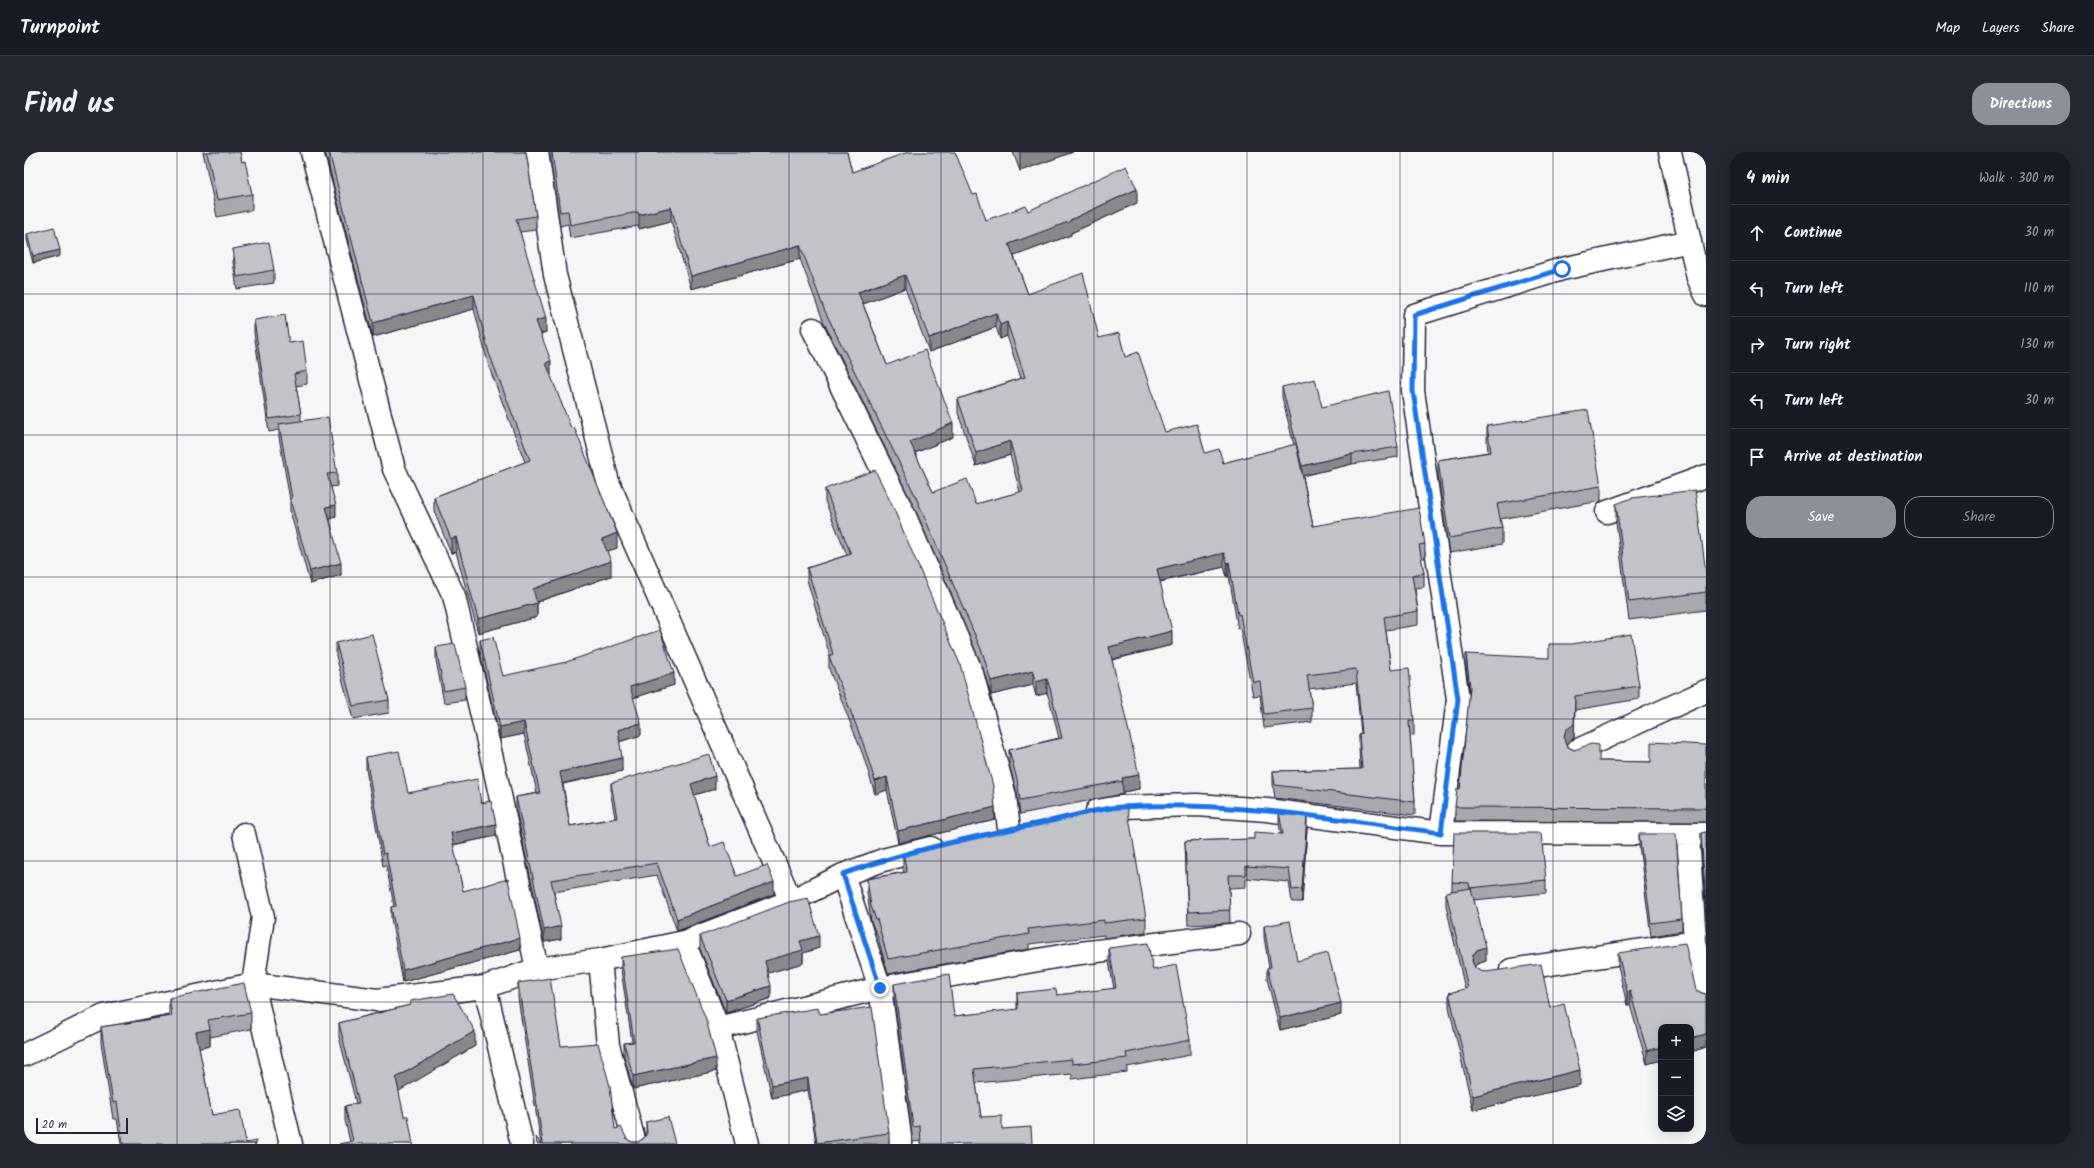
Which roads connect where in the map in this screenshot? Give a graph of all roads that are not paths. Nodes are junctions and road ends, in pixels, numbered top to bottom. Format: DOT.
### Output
graph roads {
  1 [pos="312,152"];
  2 [pos="538,152"];
  3 [pos="1670,152"];
  4 [pos="1690,241"];
  5 [pos="1706,296"];
  6 [pos="813,329"];
  7 [pos="1706,476"];
  8 [pos="1607,512"];
  9 [pos="1706,691"];
  10 [pos="1576,751"];
  11 [pos="1075,816"];
  12 [pos="1031,825"];
  13 [pos="1009,830"];
  14 [pos="1441,833"];
  15 [pos="244,834"];
  16 [pos="1697,834"];
  17 [pos="986,835"];
  18 [pos="949,844"];
  19 [pos="843,874"];
  20 [pos="791,900"];
  21 [pos="1239,934"];
  22 [pos="684,942"];
  23 [pos="1695,942"];
  24 [pos="600,960"];
  25 [pos="536,969"];
  26 [pos="1491,973"];
  27 [pos="253,984"];
  28 [pos="485,987"];
  29 [pos="880,988"];
  30 [pos="1706,995"];
  31 [pos="718,1028"];
  32 [pos="24,1055"];
  33 [pos="291,1144"];
  34 [pos="522,1144"];
  35 [pos="635,1144"];
  36 [pos="747,1144"];
  37 [pos="901,1144"];
  1 -- 25 [label="street"];
  2 -- 20 [label="street"];
  3 -- 4 [label="street"];
  4 -- 5 [label="street"];
  4 -- 14 [label="street"];
  6 -- 13 [label="street"];
  7 -- 8 [label="street"];
  9 -- 10 [label="street"];
  11 -- 14 [label="street"];
  12 -- 13 [label="street"];
  13 -- 17 [label="street"];
  14 -- 16 [label="street"];
  15 -- 27 [label="street"];
  16 -- 23 [label="street"];
  18 -- 19 [label="street"];
  19 -- 20 [label="street"];
  19 -- 29 [label="street"];
  20 -- 22 [label="street"];
  21 -- 29 [label="street"];
  22 -- 24 [label="street"];
  22 -- 31 [label="street"];
  23 -- 26 [label="street"];
  23 -- 30 [label="street"];
  24 -- 25 [label="street"];
  24 -- 35 [label="street"];
  25 -- 28 [label="street"];
  27 -- 28 [label="street"];
  27 -- 32 [label="street"];
  27 -- 33 [label="street"];
  28 -- 34 [label="street"];
  29 -- 31 [label="street"];
  29 -- 37 [label="street"];
  31 -- 36 [label="street"];
}
